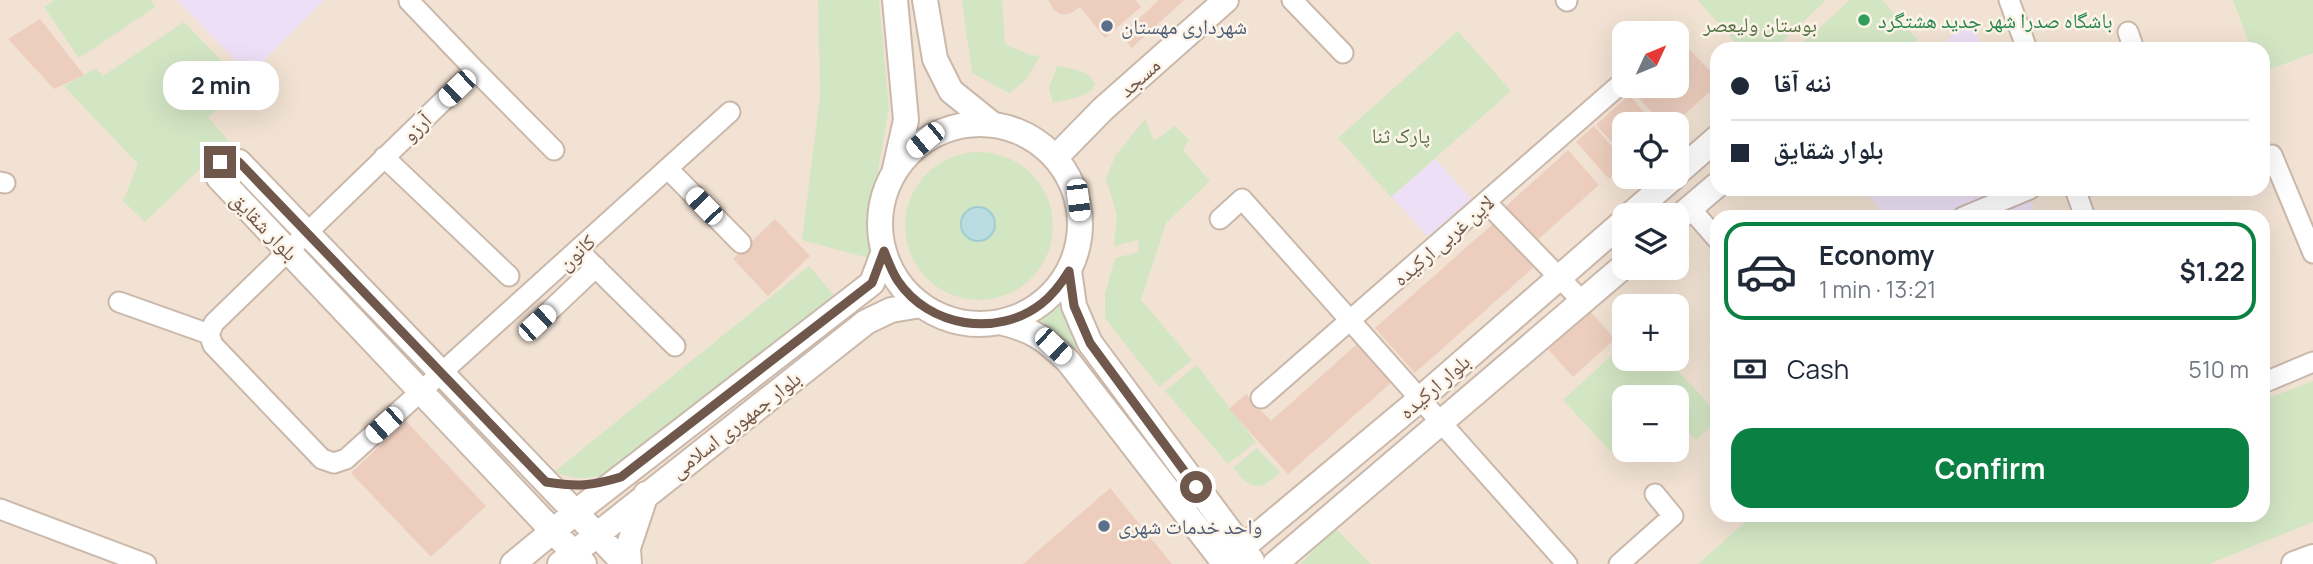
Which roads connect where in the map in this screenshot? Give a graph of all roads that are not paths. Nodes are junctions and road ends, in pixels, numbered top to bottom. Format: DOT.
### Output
graph roads {
  1 [pos="895,0"];
  2 [pos="925,0"];
  3 [pos="1226,0"];
  4 [pos="1292,0"];
  5 [pos="2009,0"];
  6 [pos="409,1"];
  7 [pos="2024,42"];
  8 [pos="1343,53"];
  9 [pos="475,70"];
  10 [pos="1612,92"];
  11 [pos="730,112"];
  12 [pos="992,124"];
  13 [pos="1710,144"];
  14 [pos="554,150"];
  15 [pos="2272,155"];
  16 [pos="384,157"];
  17 [pos="1055,158"];
  18 [pos="1689,163"];
  19 [pos="668,169"];
  20 [pos="894,173"];
  21 [pos="1659,189"];
  22 [pos="1710,191"];
  23 [pos="2013,196"];
  24 [pos="1486,202"];
  25 [pos="1644,203"];
  26 [pos="1689,209"];
  27 [pos="1980,210"];
  28 [pos="1689,218"];
  29 [pos="1220,219"];
  30 [pos="306,232"];
  31 [pos="1612,232"];
  32 [pos="1710,234"];
  33 [pos="741,243"];
  34 [pos="288,250"];
  35 [pos="578,250"];
  36 [pos="884,251"];
  37 [pos="2313,253"];
  38 [pos="596,267"];
  39 [pos="1069,271"];
  40 [pos="509,276"];
  41 [pos="1612,277"];
  42 [pos="1559,278"];
  43 [pos="119,302"];
  44 [pos="1583,302"];
  45 [pos="921,305"];
  46 [pos="1000,322"];
  47 [pos="1349,322"];
  48 [pos="537,323"];
  49 [pos="212,329"];
  50 [pos="676,346"];
  51 [pos="2313,362"];
  52 [pos="2270,380"];
  53 [pos="431,383"];
  54 [pos="1261,398"];
  55 [pos="1419,400"];
  56 [pos="1441,424"];
  57 [pos="621,477"];
  58 [pos="546,482"];
  59 [pos="647,493"];
  60 [pos="1655,494"];
  61 [pos="525,501"];
  62 [pos="0,509"];
  63 [pos="576,512"];
  64 [pos="554,531"];
  65 [pos="597,534"];
  66 [pos="2313,557"];
  67 [pos="573,560"];
  68 [pos="1240,560"];
  69 [pos="146,564"];
  70 [pos="512,564"];
  71 [pos="627,564"];
  72 [pos="1275,564"];
  73 [pos="1567,564"];
  74 [pos="1619,564"];
  75 [pos="2294,564"];
  1 -- 20 [label="street"];
  2 -- 12 [label="street"];
  3 -- 17 [label="street, مسجد"];
  4 -- 8 [label="street"];
  5 -- 7 [label="street"];
  6 -- 9 [label="street"];
  9 -- 14 [label="street"];
  9 -- 16 [label="street, آرزو"];
  10 -- 24 [label="street, لاین غربی ارکیده"];
  11 -- 19 [label="street, کانون"];
  12 -- 17 [label="street"];
  12 -- 20 [label="street"];
  13 -- 18 [label="street"];
  15 -- 37 [label="street"];
  16 -- 30 [label="street, آرزو"];
  16 -- 40 [label="street"];
  17 -- 39 [label="street"];
  19 -- 33 [label="street"];
  19 -- 35 [label="street, کانون"];
  20 -- 36 [label="street"];
  21 -- 25 [label="street"];
  22 -- 26 [label="street"];
  23 -- 27 [label="street"];
  24 -- 42 [label="street"];
  24 -- 47 [label="street, لاین غربی ارکیده"];
  28 -- 32 [label="street"];
  29 -- 47 [label="street"];
  30 -- 34 [label="street, آرزو"];
  30 -- 34 [label="street, بلوار شقایق"];
  30 -- 53 [label="street, بلوار شقایق"];
  31 -- 42 [label="street, بلوار ارکیده"];
  34 -- 49 [label="street, آرزو"];
  34 -- 53 [label="street, بلوار شقایق"];
  35 -- 38 [label="street"];
  35 -- 53 [label="street, کانون"];
  36 -- 45 [label="street"];
  36 -- 57 [label="street, بلوار جمهوری اسلامی"];
  38 -- 48 [label="street"];
  38 -- 50 [label="street"];
  39 -- 46 [label="street"];
  39 -- 68 [label="street"];
  41 -- 44 [label="street, بلوار ارکیده"];
  42 -- 44 [label="street"];
  42 -- 55 [label="street, بلوار ارکیده"];
  43 -- 49 [label="street"];
  44 -- 56 [label="street, بلوار ارکیده"];
  45 -- 46 [label="street"];
  45 -- 59 [label="street, بلوار جمهوری اسلامی"];
  46 -- 68 [label="street"];
  47 -- 54 [label="street, لاین غربی ارکیده"];
  47 -- 55 [label="street"];
  49 -- 53 [label="street, کانون"];
  51 -- 52 [label="street"];
  53 -- 58 [label="street, بلوار شقایق"];
  53 -- 61 [label="street, بلوار شقایق"];
  55 -- 56 [label="street"];
  55 -- 68 [label="street, بلوار ارکیده"];
  56 -- 72 [label="street, بلوار ارکیده"];
  56 -- 73 [label="street"];
  57 -- 58 [label="street"];
  57 -- 63 [label="street, بلوار جمهوری اسلامی"];
  58 -- 63 [label="street, بلوار شقایق"];
  59 -- 65 [label="street, بلوار جمهوری اسلامی"];
  59 -- 71 [label="street"];
  60 -- 74 [label="street"];
  61 -- 64 [label="street, بلوار شقایق"];
  61 -- 70 [label="street"];
  62 -- 69 [label="street"];
  63 -- 64 [label="street, بلوار جمهوری اسلامی"];
  63 -- 65 [label="street, بلوار شقایق"];
  64 -- 67 [label="street, بلوار شقایق"];
  64 -- 70 [label="street, بلوار جمهوری اسلامی"];
  65 -- 67 [label="street, بلوار جمهوری اسلامی"];
  65 -- 71 [label="street, بلوار شقایق"];
  66 -- 75 [label="street"];
}
